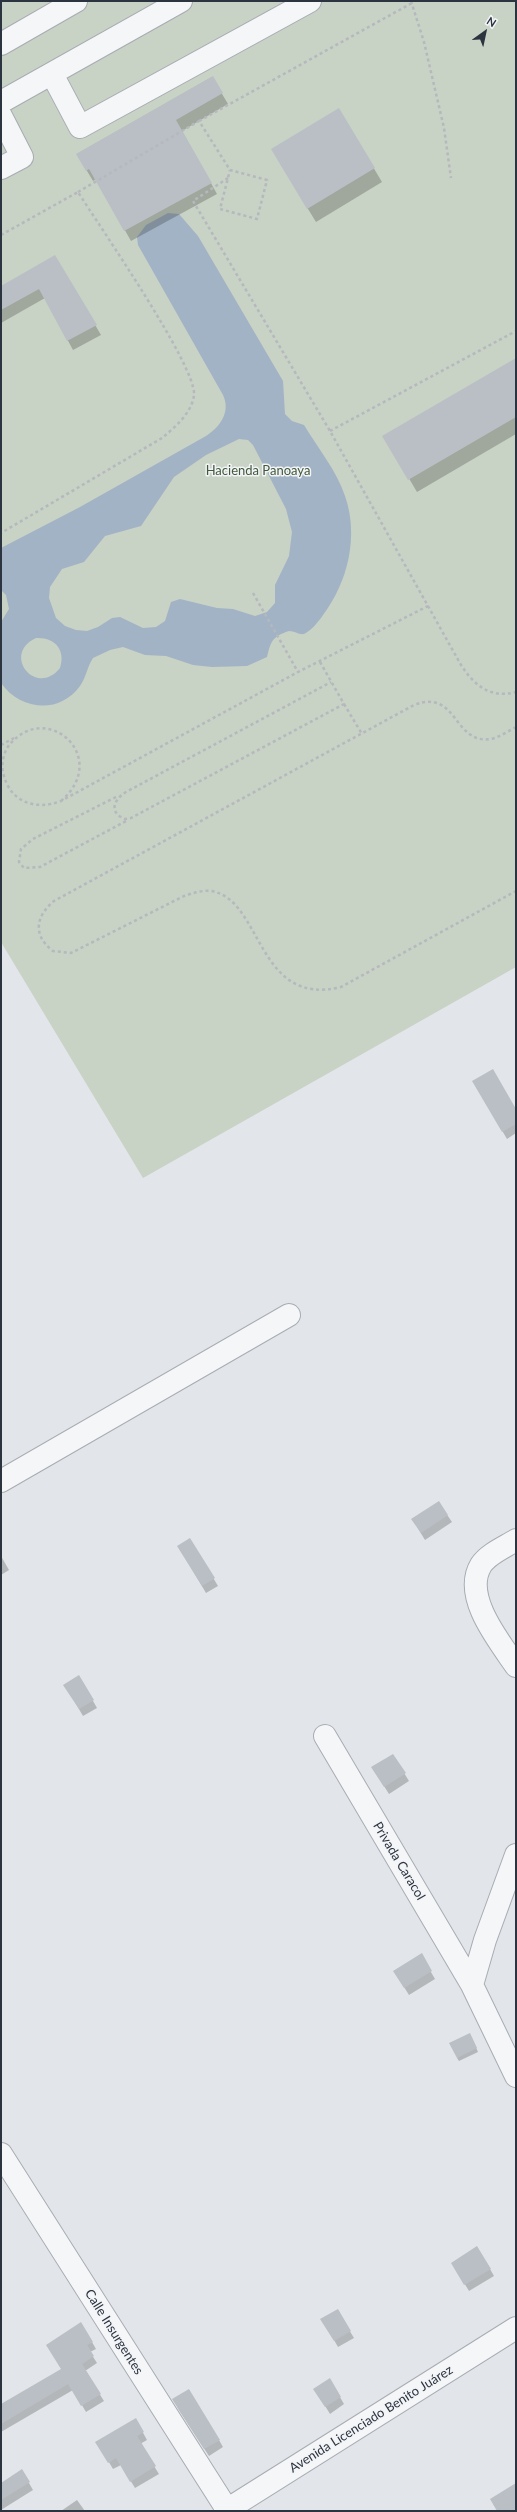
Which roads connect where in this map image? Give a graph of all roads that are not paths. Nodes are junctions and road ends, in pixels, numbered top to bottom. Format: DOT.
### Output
graph roads {
  1 [pos="76,1"];
  2 [pos="181,1"];
  3 [pos="310,1"];
  4 [pos="1,44"];
  5 [pos="52,74"];
  6 [pos="1,102"];
  7 [pos="1,116"];
  8 [pos="1,168"];
  9 [pos="289,1315"];
  10 [pos="1,1481"];
  11 [pos="516,1540"];
  12 [pos="516,1666"];
  13 [pos="325,1736"];
  14 [pos="516,1855"];
  15 [pos="472,1985"];
  16 [pos="516,2076"];
  17 [pos="1,2154"];
  18 [pos="516,2328"];
  19 [pos="227,2511"];
  1 -- 4 [label="street"];
  2 -- 5 [label="street"];
  3 -- 5 [label="street"];
  5 -- 6 [label="street"];
  7 -- 8 [label="street"];
  9 -- 10 [label="street"];
  11 -- 12 [label="street"];
  13 -- 15 [label="street, Privada Caracol"];
  14 -- 15 [label="street"];
  15 -- 16 [label="street, Privada Caracol"];
  17 -- 19 [label="street, Calle Insurgentes"];
  18 -- 19 [label="street, Avenida Licenciado Benito Juárez"];
}
